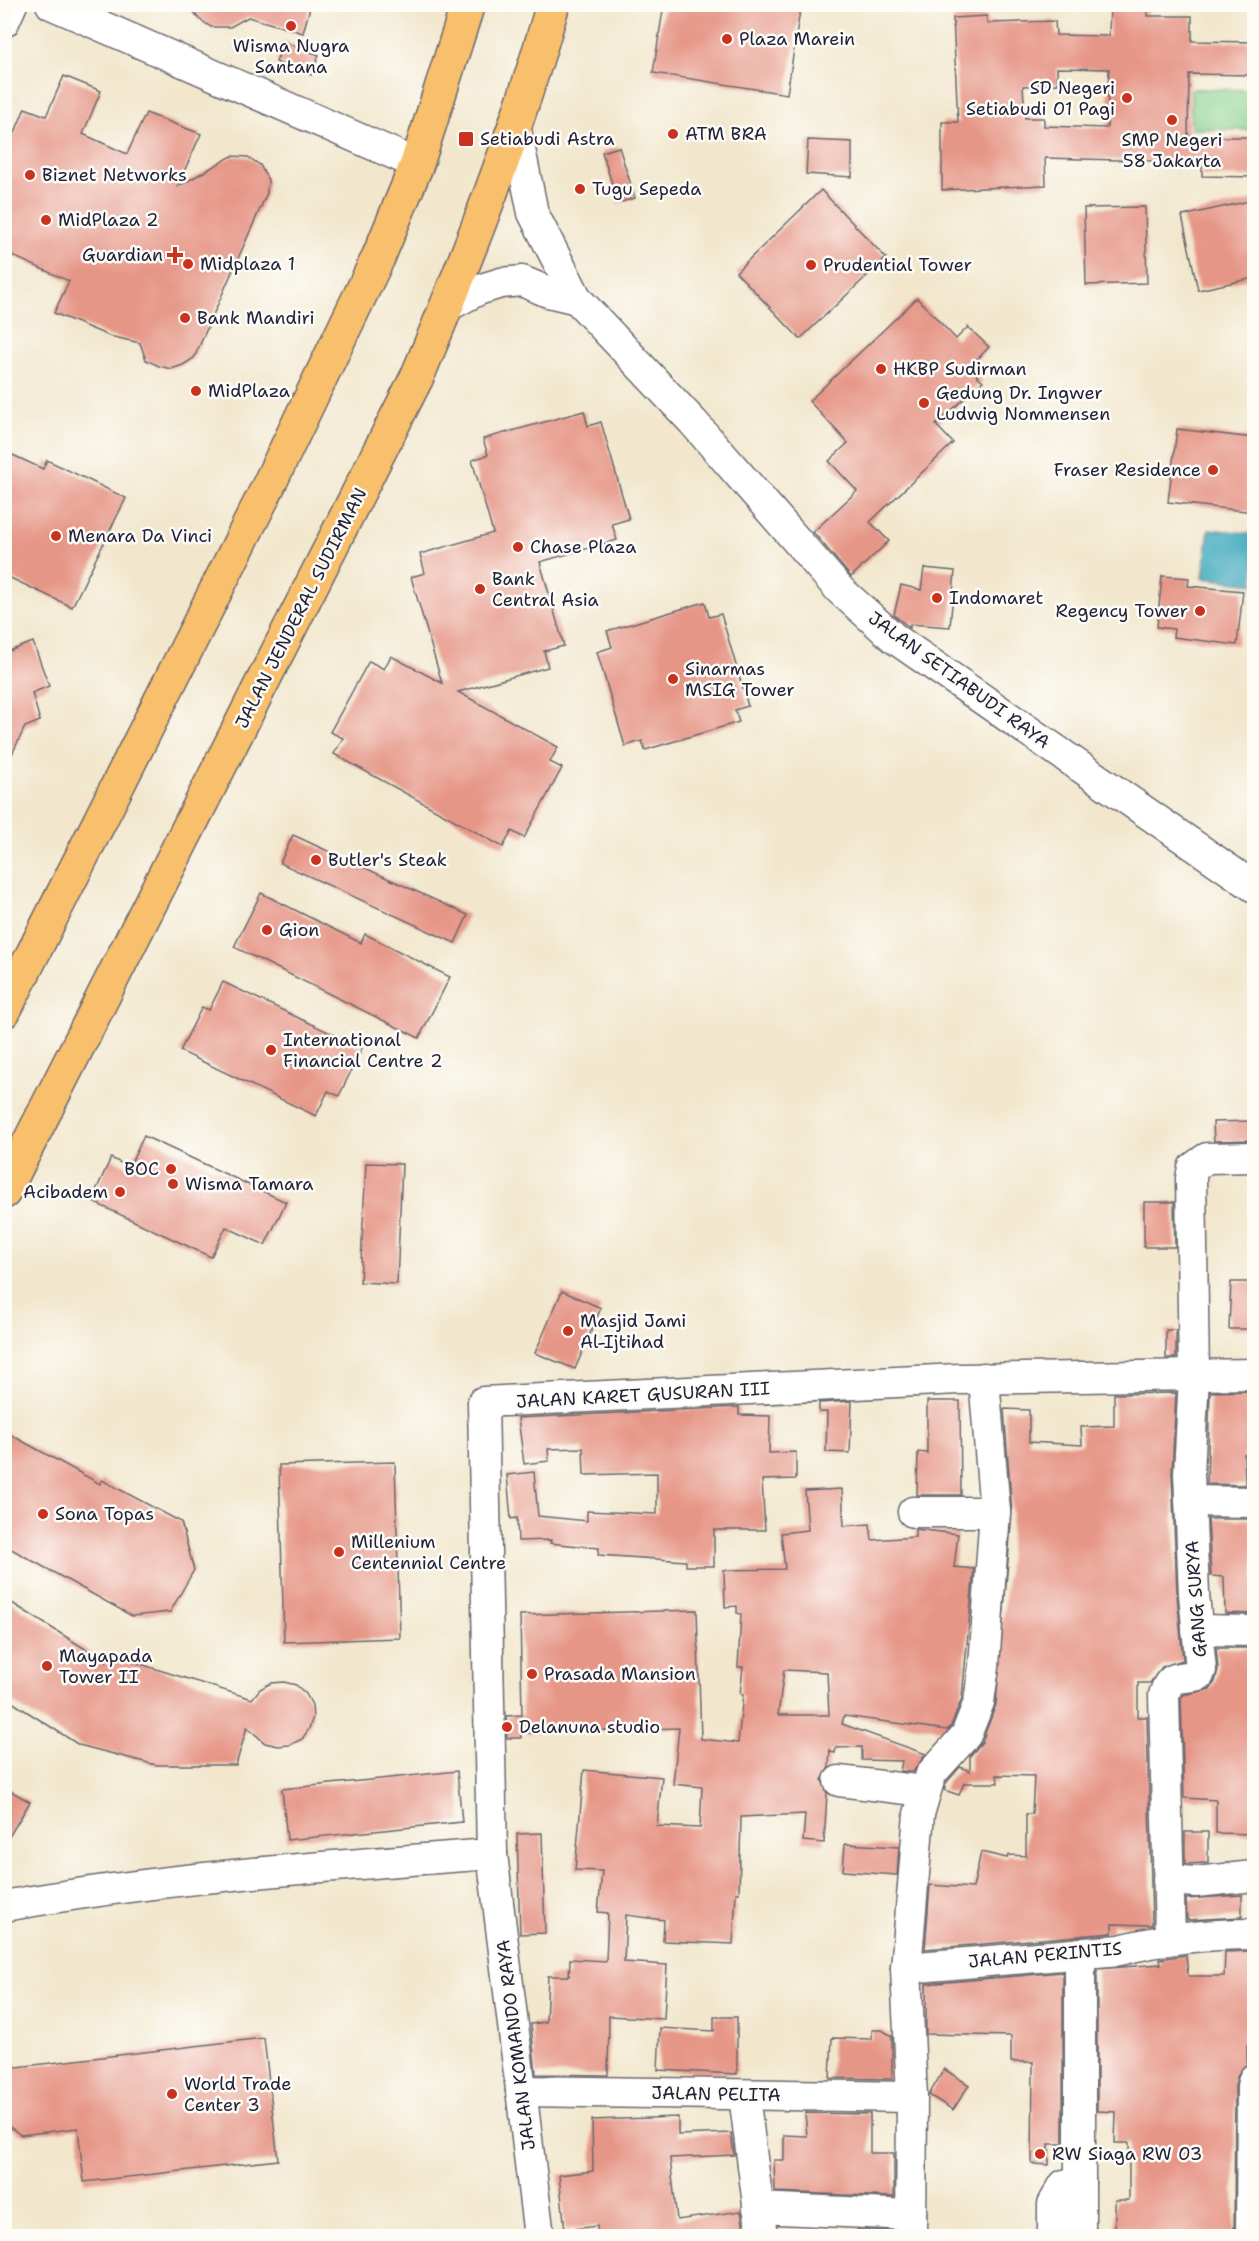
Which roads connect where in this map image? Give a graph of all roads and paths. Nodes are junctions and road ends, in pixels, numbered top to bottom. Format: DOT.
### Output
graph roads {
  1 [pos="12,4"];
  2 [pos="51,4"];
  3 [pos="468,4"];
  4 [pos="553,4"];
  5 [pos="4,22"];
  6 [pos="515,125"];
  7 [pos="417,164"];
  8 [pos="578,299"];
  9 [pos="447,307"];
  10 [pos="1254,887"];
  11 [pos="4,1011"];
  12 [pos="1254,1156"];
  13 [pos="4,1192"];
  14 [pos="1254,1374"];
  15 [pos="1194,1376"];
  16 [pos="984,1378"];
  17 [pos="1190,1501"];
  18 [pos="1254,1502"];
  19 [pos="913,1512"];
  20 [pos="995,1512"];
  21 [pos="1197,1630"];
  22 [pos="1254,1631"];
  23 [pos="839,1781"];
  24 [pos="924,1791"];
  25 [pos="492,1854"];
  26 [pos="1254,1876"];
  27 [pos="1168,1880"];
  28 [pos="4,1906"];
  29 [pos="1254,1934"];
  30 [pos="1170,1939"];
  31 [pos="1080,1953"];
  32 [pos="906,1968"];
  33 [pos="1254,2079"];
  34 [pos="521,2091"];
  35 [pos="744,2095"];
  36 [pos="912,2097"];
  37 [pos="1253,2152"];
  38 [pos="1080,2181"];
  39 [pos="760,2222"];
  40 [pos="911,2226"];
  41 [pos="539,2236"];
  42 [pos="1053,2236"];
  43 [pos="1080,2236"];
  44 [pos="1251,2236"];
  1 -- 5 [label="street"];
  2 -- 7 [label="street"];
  3 -- 7 [label="main road"];
  4 -- 6 [label="main road, JALAN JENDERAL SUDIRMAN"];
  6 -- 8 [label="street, JALAN SETIABUDI RAYA"];
  6 -- 9 [label="main road, JALAN JENDERAL SUDIRMAN"];
  7 -- 11 [label="main road"];
  8 -- 9 [label="street"];
  8 -- 10 [label="street, JALAN SETIABUDI RAYA"];
  9 -- 13 [label="main road, JALAN JENDERAL SUDIRMAN"];
  12 -- 15 [label="street, GANG SURYA"];
  14 -- 15 [label="street, JALAN KARET GUSURAN III"];
  15 -- 16 [label="street, JALAN KARET GUSURAN III"];
  15 -- 17 [label="street, GANG SURYA"];
  16 -- 20 [label="street"];
  16 -- 25 [label="street, JALAN KARET GUSURAN III"];
  17 -- 18 [label="street"];
  17 -- 21 [label="street, GANG SURYA"];
  19 -- 20 [label="street"];
  20 -- 24 [label="street"];
  21 -- 22 [label="street"];
  21 -- 27 [label="street, GANG SURYA"];
  23 -- 24 [label="street"];
  24 -- 32 [label="street"];
  25 -- 28 [label="street"];
  25 -- 34 [label="street, JALAN KOMANDO RAYA"];
  26 -- 27 [label="street"];
  27 -- 30 [label="street, GANG SURYA"];
  29 -- 30 [label="street, JALAN PERINTIS"];
  30 -- 31 [label="street, JALAN PERINTIS"];
  31 -- 32 [label="street, JALAN PERINTIS"];
  31 -- 38 [label="street"];
  32 -- 36 [label="street"];
  33 -- 37 [label="street"];
  34 -- 35 [label="street, JALAN PELITA"];
  34 -- 41 [label="street, JALAN KOMANDO RAYA"];
  35 -- 36 [label="street, JALAN PELITA"];
  35 -- 39 [label="street"];
  36 -- 40 [label="street"];
  37 -- 44 [label="street"];
  38 -- 42 [label="street"];
  38 -- 43 [label="street"];
  39 -- 40 [label="street"];
}
